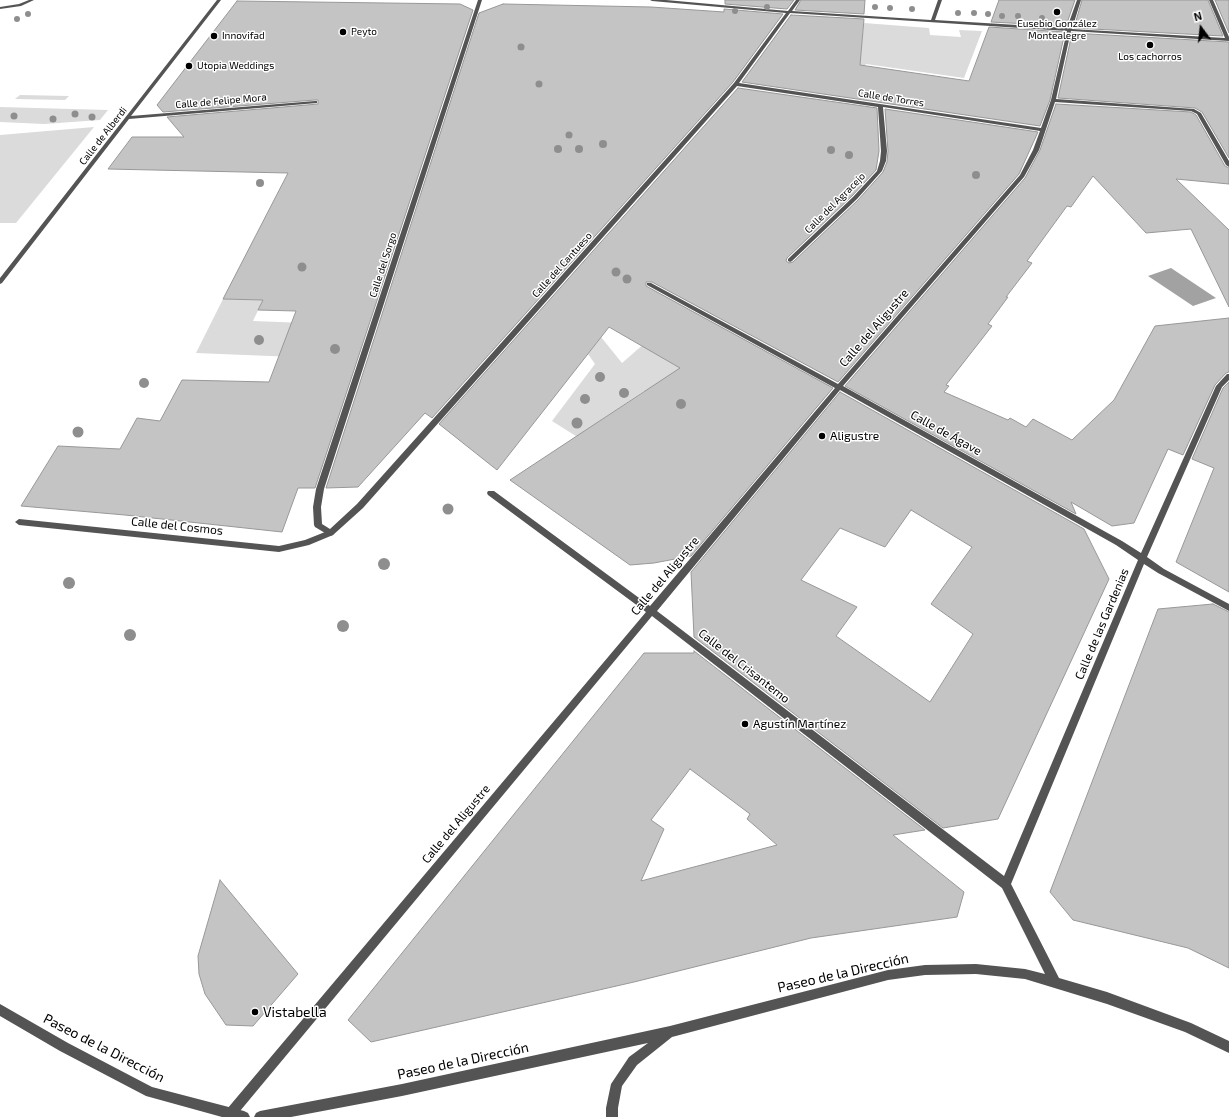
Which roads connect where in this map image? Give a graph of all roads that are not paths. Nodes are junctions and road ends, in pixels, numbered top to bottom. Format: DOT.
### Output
graph roads {
  1 [pos="32,0"];
  2 [pos="218,0"];
  3 [pos="480,0"];
  4 [pos="652,0"];
  5 [pos="655,0"];
  6 [pos="798,0"];
  7 [pos="940,0"];
  8 [pos="1079,0"];
  9 [pos="1211,0"];
  10 [pos="0,8"];
  11 [pos="789,12"];
  12 [pos="933,21"];
  13 [pos="1069,30"];
  14 [pos="1228,40"];
  15 [pos="736,84"];
  16 [pos="1052,100"];
  17 [pos="315,102"];
  18 [pos="880,105"];
  19 [pos="128,118"];
  20 [pos="1043,130"];
  21 [pos="1229,165"];
  22 [pos="790,260"];
  23 [pos="0,282"];
  24 [pos="649,284"];
  25 [pos="1228,376"];
  26 [pos="839,387"];
  27 [pos="491,493"];
  28 [pos="19,522"];
  29 [pos="330,533"];
  30 [pos="1142,559"];
  31 [pos="1229,608"];
  32 [pos="651,612"];
  33 [pos="1006,884"];
  34 [pos="1055,982"];
  35 [pos="0,1010"];
  36 [pos="670,1032"];
  37 [pos="1229,1047"];
  38 [pos="231,1113"];
  39 [pos="244,1117"];
  40 [pos="260,1117"];
  41 [pos="612,1117"];
  1 -- 10 [label="street"];
  2 -- 19 [label="street, Calle de Alberdi"];
  3 -- 29 [label="street, Calle del Sorgo"];
  4 -- 5 [label="street"];
  5 -- 11 [label="street"];
  6 -- 11 [label="street, Calle del Cantueso"];
  7 -- 12 [label="street"];
  8 -- 13 [label="street, Calle del Aligustre"];
  9 -- 14 [label="street"];
  11 -- 12 [label="street"];
  11 -- 15 [label="street, Calle del Cantueso"];
  12 -- 13 [label="street"];
  13 -- 14 [label="street"];
  13 -- 16 [label="street, Calle del Aligustre"];
  15 -- 18 [label="street, Calle de Torres"];
  15 -- 29 [label="street, Calle del Cantueso"];
  16 -- 20 [label="street, Calle del Aligustre"];
  16 -- 21 [label="street"];
  17 -- 19 [label="street, Calle de Felipe Mora"];
  18 -- 20 [label="street, Calle de Torres"];
  18 -- 22 [label="street, Calle del Agracejo"];
  19 -- 23 [label="street, Calle de Alberdi"];
  20 -- 26 [label="street, Calle del Aligustre"];
  24 -- 26 [label="street, Calle de Ágave"];
  25 -- 30 [label="street, Calle de las Gardenias"];
  26 -- 30 [label="street, Calle de Ágave"];
  26 -- 32 [label="street, Calle del Aligustre"];
  27 -- 32 [label="street, Calle del Crisantemo"];
  28 -- 29 [label="street, Calle del Cosmos"];
  30 -- 31 [label="street, Calle de Ágave"];
  30 -- 33 [label="street, Calle de las Gardenias"];
  32 -- 33 [label="street, Calle del Crisantemo"];
  32 -- 38 [label="street, Calle del Aligustre"];
  33 -- 34 [label="street, Calle del Crisantemo"];
  34 -- 36 [label="street, Paseo de la Dirección"];
  34 -- 37 [label="street, Paseo de la Dirección"];
  35 -- 38 [label="street, Paseo de la Dirección"];
  36 -- 40 [label="street, Paseo de la Dirección"];
  36 -- 41 [label="street, Paseo de la Dirección"];
  38 -- 39 [label="street, Paseo de la Dirección"];
}
